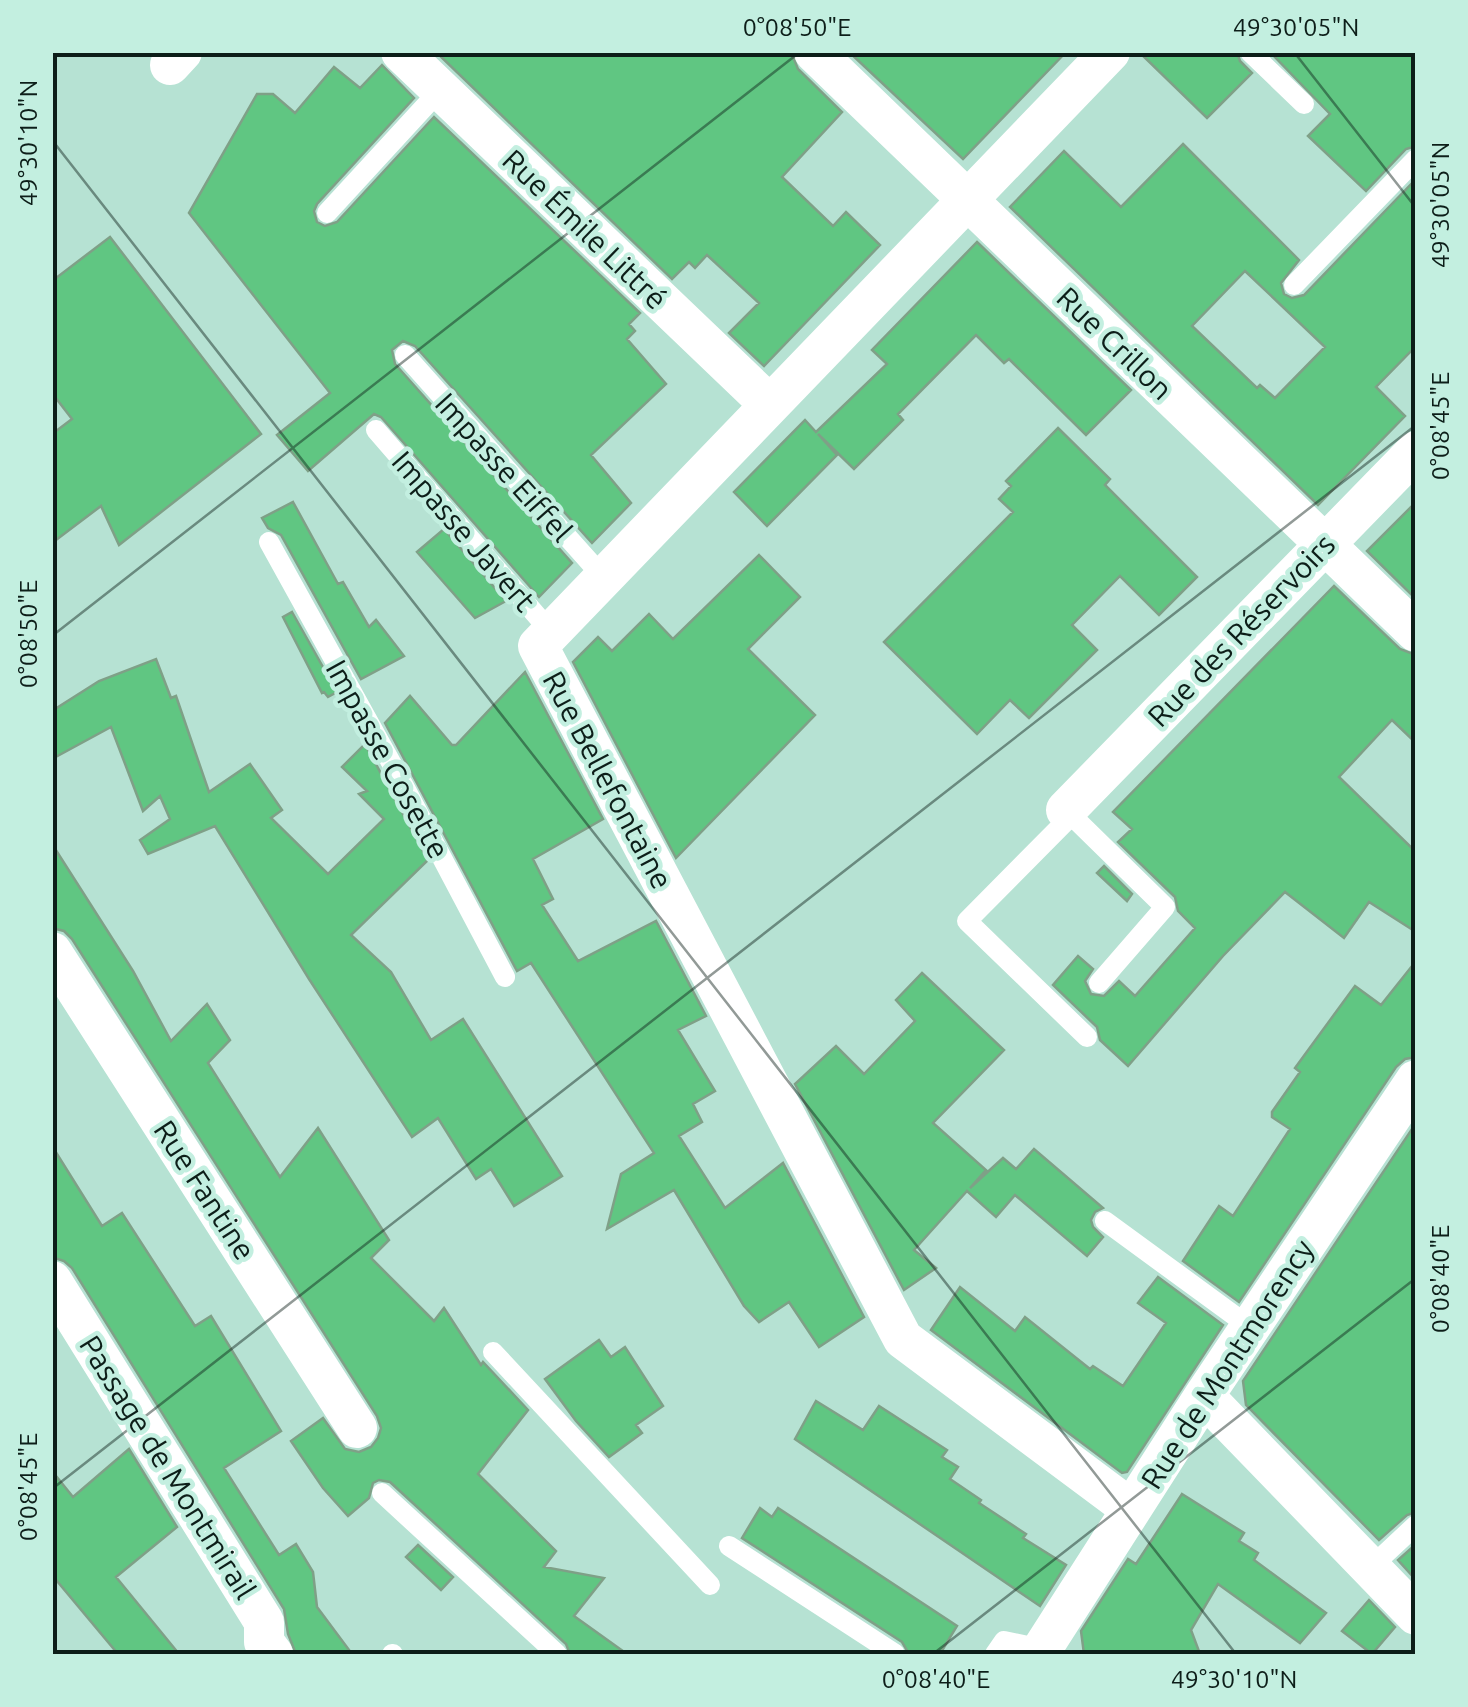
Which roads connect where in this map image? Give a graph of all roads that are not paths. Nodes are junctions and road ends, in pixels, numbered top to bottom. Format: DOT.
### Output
graph roads {
  1 [pos="400,52"];
  2 [pos="814,52"];
  3 [pos="1110,52"];
  4 [pos="1250,52"];
  5 [pos="440,90"];
  6 [pos="1304,104"];
  7 [pos="1416,159"];
  8 [pos="968,200"];
  9 [pos="328,213"];
  10 [pos="1294,285"];
  11 [pos="405,355"];
  12 [pos="770,405"];
  13 [pos="376,430"];
  14 [pos="1416,451"];
  15 [pos="268,542"];
  16 [pos="1324,545"];
  17 [pos="604,578"];
  18 [pos="552,632"];
  19 [pos="1416,632"];
  20 [pos="1069,812"];
  21 [pos="52,952"];
  22 [pos="506,977"];
  23 [pos="1099,983"];
  24 [pos="1088,1037"];
  25 [pos="1416,1080"];
  26 [pos="1105,1222"];
  27 [pos="52,1281"];
  28 [pos="1250,1327"];
  29 [pos="493,1352"];
  30 [pos="1204,1396"];
  31 [pos="357,1428"];
  32 [pos="382,1493"];
  33 [pos="1131,1509"];
  34 [pos="1416,1525"];
  35 [pos="729,1546"];
  36 [pos="1370,1568"];
  37 [pos="710,1585"];
  38 [pos="1416,1615"];
  39 [pos="1045,1651"];
  40 [pos="273,1654"];
  41 [pos="557,1654"];
  42 [pos="895,1654"];
  43 [pos="995,1654"];
  1 -- 5 [label="street, Rue Émile Littré"];
  2 -- 8 [label="street, Rue Crillon"];
  3 -- 8 [label="street, Rue Bellefontaine"];
  4 -- 6 [label="lane"];
  5 -- 9 [label="lane"];
  5 -- 12 [label="street, Rue Émile Littré"];
  7 -- 10 [label="lane"];
  8 -- 12 [label="street, Rue Bellefontaine"];
  8 -- 16 [label="street, Rue Crillon"];
  11 -- 17 [label="lane, Impasse Eiffel"];
  12 -- 17 [label="street, Rue Bellefontaine"];
  13 -- 18 [label="lane, Impasse Javert"];
  14 -- 16 [label="street, Rue des Réservoirs"];
  15 -- 22 [label="lane, Impasse Cosette"];
  16 -- 19 [label="street, Rue Crillon"];
  16 -- 20 [label="street, Rue des Réservoirs"];
  17 -- 18 [label="street, Rue Bellefontaine"];
  18 -- 33 [label="street, Rue Bellefontaine"];
  20 -- 23 [label="lane"];
  20 -- 24 [label="lane"];
  21 -- 31 [label="street, Rue Fantine"];
  25 -- 28 [label="street, Rue de Montmorency"];
  26 -- 28 [label="lane"];
  27 -- 40 [label="street, Passage de Montmirail"];
  28 -- 30 [label="street, Rue de Montmorency"];
  29 -- 37 [label="lane"];
  30 -- 33 [label="street, Rue de Montmorency"];
  30 -- 36 [label="street"];
  32 -- 41 [label="lane"];
  33 -- 39 [label="street, Rue de Montmorency"];
  34 -- 36 [label="lane"];
  35 -- 42 [label="lane"];
  36 -- 38 [label="street"];
  39 -- 43 [label="lane"];
}
